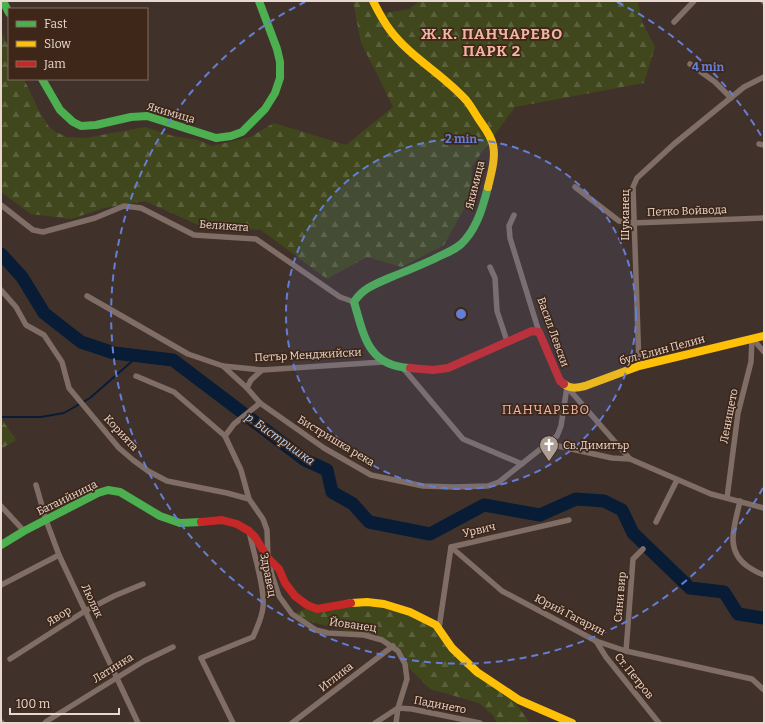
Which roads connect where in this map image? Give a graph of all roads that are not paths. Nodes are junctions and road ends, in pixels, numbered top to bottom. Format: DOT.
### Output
graph roads {
  1 [pos="3,1"];
  2 [pos="259,1"];
  3 [pos="373,1"];
  4 [pos="694,1"];
  5 [pos="8,11"];
  6 [pos="674,22"];
  7 [pos="690,64"];
  8 [pos="764,77"];
  9 [pos="43,80"];
  10 [pos="731,98"];
  11 [pos="575,187"];
  12 [pos="1,205"];
  13 [pos="514,215"];
  14 [pos="764,218"];
  15 [pos="634,223"];
  16 [pos="490,267"];
  17 [pos="1,290"];
  18 [pos="87,296"];
  19 [pos="354,302"];
  20 [pos="539,332"];
  21 [pos="764,336"];
  22 [pos="752,338"];
  23 [pos="507,341"];
  24 [pos="764,352"];
  25 [pos="383,362"];
  26 [pos="223,366"];
  27 [pos="639,366"];
  28 [pos="403,368"];
  29 [pos="262,370"];
  30 [pos="136,376"];
  31 [pos="567,387"];
  32 [pos="247,388"];
  33 [pos="260,403"];
  34 [pos="224,436"];
  35 [pos="549,444"];
  36 [pos="630,459"];
  37 [pos="522,464"];
  38 [pos="676,480"];
  39 [pos="36,485"];
  40 [pos="727,498"];
  41 [pos="249,499"];
  42 [pos="740,502"];
  43 [pos="1,506"];
  44 [pos="764,508"];
  45 [pos="46,520"];
  46 [pos="569,520"];
  47 [pos="656,522"];
  48 [pos="249,531"];
  49 [pos="24,532"];
  50 [pos="1,546"];
  51 [pos="451,547"];
  52 [pos="643,549"];
  53 [pos="59,555"];
  54 [pos="268,558"];
  55 [pos="764,575"];
  56 [pos="143,584"];
  57 [pos="1,585"];
  58 [pos="85,611"];
  59 [pos="439,628"];
  60 [pos="596,641"];
  61 [pos="393,646"];
  62 [pos="173,647"];
  63 [pos="626,651"];
  64 [pos="10,659"];
  65 [pos="118,678"];
  66 [pos="764,690"];
  67 [pos="398,708"];
  68 [pos="45,723"];
  69 [pos="138,723"];
  70 [pos="232,723"];
  71 [pos="292,723"];
  72 [pos="375,723"];
  73 [pos="396,723"];
  74 [pos="480,723"];
  75 [pos="572,723"];
  76 [pos="659,723"];
  1 -- 5 [label="street"];
  2 -- 9 [label="street, Якимица"];
  3 -- 19 [label="street, Якимица"];
  4 -- 6 [label="street"];
  7 -- 10 [label="street"];
  8 -- 10 [label="street, Шуманец"];
  10 -- 15 [label="street, Шуманец"];
  11 -- 15 [label="street, Петко Войвода"];
  12 -- 19 [label="street, Беликата"];
  13 -- 20 [label="street, Васил Левски"];
  14 -- 15 [label="street, Петко Войвода"];
  15 -- 27 [label="street, Шуманец"];
  16 -- 23 [label="street"];
  17 -- 41 [label="street, Корията"];
  18 -- 26 [label="street, Петър Менджийски"];
  19 -- 25 [label="street"];
  20 -- 23 [label="street, Петър Менджийски"];
  20 -- 31 [label="street, Васил Левски"];
  21 -- 22 [label="street, бул. Елин Пелин"];
  22 -- 24 [label="street"];
  22 -- 27 [label="street, бул. Елин Пелин"];
  22 -- 40 [label="street, Ленището"];
  23 -- 28 [label="street, Петър Менджийски"];
  25 -- 28 [label="street, Петър Менджийски"];
  25 -- 29 [label="street, Петър Менджийски"];
  26 -- 29 [label="street, Петър Менджийски"];
  26 -- 32 [label="street, Бистришка река"];
  27 -- 31 [label="street, бул. Елин Пелин"];
  28 -- 37 [label="street"];
  29 -- 32 [label="street"];
  30 -- 34 [label="street"];
  31 -- 35 [label="street, Бистришка река"];
  31 -- 36 [label="street, Васил Левски"];
  32 -- 33 [label="street, Бистришка река"];
  33 -- 34 [label="street"];
  33 -- 37 [label="street, Бистришка река"];
  34 -- 41 [label="street"];
  35 -- 36 [label="street"];
  35 -- 37 [label="street, Бистришка река"];
  36 -- 38 [label="street, Васил Левски"];
  38 -- 40 [label="street, Васил Левски"];
  38 -- 47 [label="street"];
  39 -- 45 [label="street, Люляк"];
  40 -- 42 [label="street, Васил Левски"];
  41 -- 54 [label="street"];
  42 -- 44 [label="street, Васил Левски"];
  42 -- 55 [label="street"];
  43 -- 49 [label="street"];
  45 -- 48 [label="street, Батаийница"];
  45 -- 49 [label="street, Батаийница"];
  45 -- 53 [label="street, Люляк"];
  46 -- 51 [label="street, Урвич"];
  48 -- 54 [label="street, Батаийница"];
  48 -- 70 [label="street, Здравец"];
  49 -- 50 [label="street, Батаийница"];
  51 -- 59 [label="street, Урвич"];
  51 -- 60 [label="street, Юрий Гагарин"];
  52 -- 63 [label="street, Сини вир"];
  53 -- 57 [label="street"];
  53 -- 58 [label="street, Люляк"];
  54 -- 59 [label="street, Батаийница"];
  54 -- 61 [label="street, Йованец"];
  56 -- 58 [label="street, Явор"];
  58 -- 64 [label="street, Явор"];
  58 -- 65 [label="street, Люляк"];
  59 -- 75 [label="street"];
  60 -- 63 [label="street, Юрий Гагарин"];
  60 -- 76 [label="street, Ст. Петров"];
  61 -- 67 [label="street"];
  61 -- 71 [label="street, Иглика"];
  62 -- 65 [label="street, Латинка"];
  63 -- 66 [label="street, Юрий Гагарин"];
  65 -- 68 [label="street, Латинка"];
  65 -- 69 [label="street, Люляк"];
  67 -- 72 [label="street, Падинето"];
  67 -- 73 [label="street"];
  67 -- 74 [label="street, Падинето"];
}
